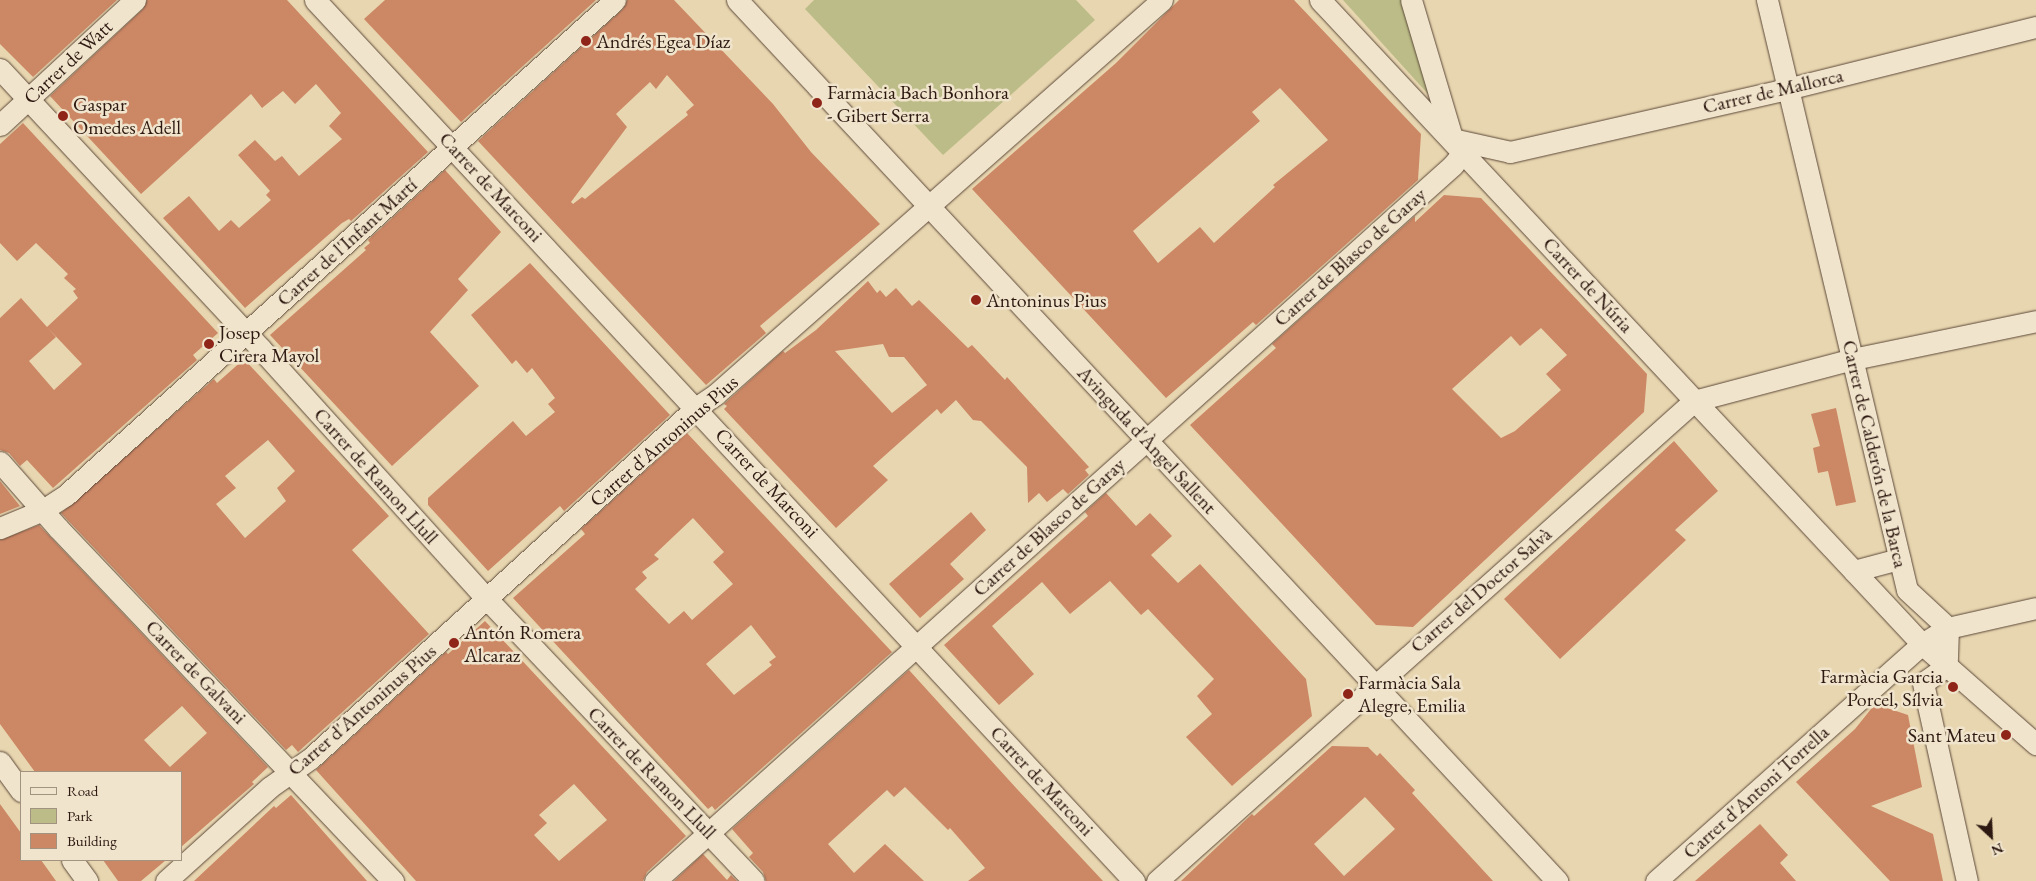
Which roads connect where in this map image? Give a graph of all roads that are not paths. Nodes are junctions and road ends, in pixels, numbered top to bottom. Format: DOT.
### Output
graph roads {
  1 [pos="135,0"];
  2 [pos="315,0"];
  3 [pos="616,0"];
  4 [pos="738,0"];
  5 [pos="1162,0"];
  6 [pos="1320,0"];
  7 [pos="1411,0"];
  8 [pos="1767,0"];
  9 [pos="2036,27"];
  10 [pos="0,69"];
  11 [pos="1787,89"];
  12 [pos="28,99"];
  13 [pos="0,125"];
  14 [pos="1458,145"];
  15 [pos="452,147"];
  16 [pos="1510,152"];
  17 [pos="1499,188"];
  18 [pos="930,204"];
  19 [pos="2036,320"];
  20 [pos="246,333"];
  21 [pos="1853,358"];
  22 [pos="1694,401"];
  23 [pos="697,407"];
  24 [pos="1146,440"];
  25 [pos="0,462"];
  26 [pos="43,510"];
  27 [pos="0,528"];
  28 [pos="1899,559"];
  29 [pos="1854,572"];
  30 [pos="487,599"];
  31 [pos="2036,608"];
  32 [pos="1948,628"];
  33 [pos="1922,644"];
  34 [pos="917,647"];
  35 [pos="1947,666"];
  36 [pos="1374,684"];
  37 [pos="2036,744"];
  38 [pos="0,762"];
  39 [pos="291,772"];
  40 [pos="20,790"];
  41 [pos="709,833"];
  42 [pos="73,861"];
  43 [pos="87,881"];
  44 [pos="166,881"];
  45 [pos="393,881"];
  46 [pos="655,881"];
  47 [pos="754,881"];
  48 [pos="1134,881"];
  49 [pos="1157,881"];
  50 [pos="1557,881"];
  51 [pos="1656,881"];
  52 [pos="1968,881"];
  1 -- 12 [label="street, Carrer de Watt"];
  2 -- 15 [label="street, Carrer de Marconi"];
  3 -- 15 [label="street, Carrer de l'Infant Martí"];
  4 -- 18 [label="street, Avinguda d'Àngel Sallent"];
  5 -- 18 [label="street, Carrer d'Antoninus Pius"];
  6 -- 14 [label="street, Carrer de Núria"];
  7 -- 14 [label="street"];
  8 -- 11 [label="street, Carrer de Calderón de la Barca"];
  9 -- 11 [label="street, Carrer de Mallorca"];
  10 -- 12 [label="street, Carrer de Ramon Llull"];
  11 -- 16 [label="street, Carrer de Mallorca"];
  11 -- 21 [label="street, Carrer de Calderón de la Barca"];
  12 -- 13 [label="street, Carrer de Watt"];
  12 -- 20 [label="street, Carrer de Ramon Llull"];
  14 -- 16 [label="street, Carrer de Mallorca"];
  14 -- 17 [label="street, Carrer de Núria"];
  14 -- 24 [label="street, Carrer de Blasco de Garay"];
  15 -- 20 [label="street, Carrer de l'Infant Martí"];
  15 -- 23 [label="street, Carrer de Marconi"];
  16 -- 17 [label="street"];
  17 -- 22 [label="street, Carrer de Núria"];
  18 -- 23 [label="street, Carrer d'Antoninus Pius"];
  18 -- 24 [label="street, Avinguda d'Àngel Sallent"];
  19 -- 21 [label="street"];
  20 -- 26 [label="street, Carrer de l'Infant Martí"];
  20 -- 30 [label="street, Carrer de Ramon Llull"];
  21 -- 22 [label="street"];
  21 -- 28 [label="street, Carrer de Calderón de la Barca"];
  22 -- 29 [label="street, Carrer de Núria"];
  22 -- 36 [label="street, Carrer del Doctor Salvà"];
  23 -- 30 [label="street, Carrer d'Antoninus Pius"];
  23 -- 34 [label="street, Carrer de Marconi"];
  24 -- 34 [label="street, Carrer de Blasco de Garay"];
  24 -- 36 [label="street, Avinguda d'Àngel Sallent"];
  25 -- 26 [label="street, Carrer de Galvani"];
  26 -- 27 [label="street, Carrer de l'Infant Martí"];
  26 -- 39 [label="street, Carrer de Galvani"];
  28 -- 29 [label="street"];
  28 -- 32 [label="street, Carrer de Calderón de la Barca"];
  29 -- 33 [label="street, Carrer de Núria"];
  30 -- 39 [label="street, Carrer d'Antoninus Pius"];
  30 -- 41 [label="street, Carrer de Ramon Llull"];
  31 -- 32 [label="street, Carrer d'Antoni Torrella"];
  32 -- 33 [label="street, Carrer d'Antoni Torrella"];
  32 -- 35 [label="street"];
  33 -- 35 [label="street, Carrer de Núria"];
  33 -- 51 [label="street, Carrer d'Antoni Torrella"];
  34 -- 41 [label="street, Carrer de Blasco de Garay"];
  34 -- 48 [label="street, Carrer de Marconi"];
  35 -- 37 [label="street, Carrer de Núria"];
  35 -- 52 [label="street"];
  36 -- 49 [label="street, Carrer del Doctor Salvà"];
  36 -- 50 [label="street, Avinguda d'Àngel Sallent"];
  38 -- 40 [label="street"];
  39 -- 44 [label="street, Carrer d'Antoninus Pius"];
  39 -- 45 [label="street, Carrer de Galvani"];
  41 -- 46 [label="street, Carrer de Blasco de Garay"];
  41 -- 47 [label="street, Carrer de Ramon Llull"];
  42 -- 43 [label="street"];
}
